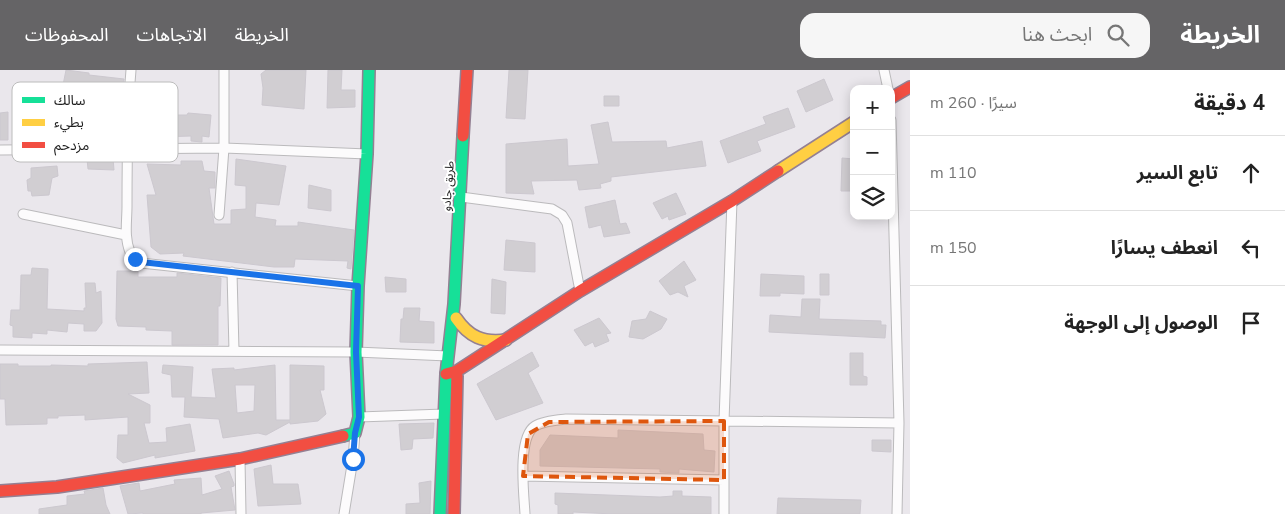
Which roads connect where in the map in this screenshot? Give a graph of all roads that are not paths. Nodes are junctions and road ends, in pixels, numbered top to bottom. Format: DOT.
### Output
graph roads {
  1 [pos="224,70"];
  2 [pos="369,70"];
  3 [pos="467,70"];
  4 [pos="884,70"];
  5 [pos="887,85"];
  6 [pos="910,87"];
  7 [pos="895,96"];
  8 [pos="850,125"];
  9 [pos="891,130"];
  10 [pos="178,148"];
  11 [pos="224,148"];
  12 [pos="367,154"];
  13 [pos="127,162"];
  14 [pos="461,197"];
  15 [pos="732,200"];
  16 [pos="23,214"];
  17 [pos="219,215"];
  18 [pos="126,235"];
  19 [pos="232,272"];
  20 [pos="358,286"];
  21 [pos="580,291"];
  22 [pos="454,304"];
  23 [pos="456,318"];
  24 [pos="506,340"];
  25 [pos="0,350"];
  26 [pos="234,351"];
  27 [pos="356,352"];
  28 [pos="448,356"];
  29 [pos="452,372"];
  30 [pos="444,414"];
  31 [pos="359,417"];
  32 [pos="724,421"];
  33 [pos="899,423"];
  34 [pos="355,433"];
  35 [pos="240,459"];
  36 [pos="523,476"];
  37 [pos="724,480"];
  38 [pos="0,490"];
  39 [pos="241,514"];
  40 [pos="344,514"];
  41 [pos="440,514"];
  42 [pos="454,514"];
  43 [pos="525,514"];
  44 [pos="724,514"];
  45 [pos="897,514"];
  1 -- 11 [label="street"];
  2 -- 12 [label="main road"];
  3 -- 14 [label="main road, طريق جادو"];
  4 -- 5 [label="street"];
  6 -- 7 [label="main road"];
  8 -- 15 [label="main road"];
  9 -- 33 [label="street"];
  10 -- 11 [label="street"];
  11 -- 12 [label="street"];
  11 -- 17 [label="street"];
  12 -- 20 [label="main road"];
  13 -- 18 [label="street"];
  14 -- 21 [label="street"];
  14 -- 22 [label="main road, طريق جادو"];
  15 -- 21 [label="main road"];
  15 -- 32 [label="street"];
  16 -- 18 [label="street"];
  18 -- 19 [label="street"];
  19 -- 20 [label="street"];
  19 -- 26 [label="street"];
  20 -- 27 [label="main road"];
  21 -- 24 [label="main road"];
  22 -- 23 [label="main road, طريق جادو"];
  22 -- 28 [label="main road, طريق جادو"];
  23 -- 24 [label="main road"];
  23 -- 29 [label="main road, طريق جادو"];
  24 -- 29 [label="main road"];
  25 -- 26 [label="street"];
  26 -- 27 [label="street"];
  27 -- 28 [label="street"];
  27 -- 31 [label="main road"];
  28 -- 29 [label="main road, طريق جادو"];
  29 -- 30 [label="main road, طريق جادو"];
  29 -- 42 [label="main road, طريق جادو"];
  30 -- 31 [label="street"];
  30 -- 41 [label="main road, طريق جادو"];
  31 -- 34 [label="main road"];
  32 -- 33 [label="street"];
  32 -- 36 [label="street"];
  32 -- 37 [label="street"];
  33 -- 45 [label="street"];
  34 -- 35 [label="main road"];
  34 -- 40 [label="street"];
  35 -- 38 [label="main road"];
  35 -- 39 [label="street"];
  36 -- 37 [label="street"];
  36 -- 43 [label="street"];
  37 -- 44 [label="street"];
}
